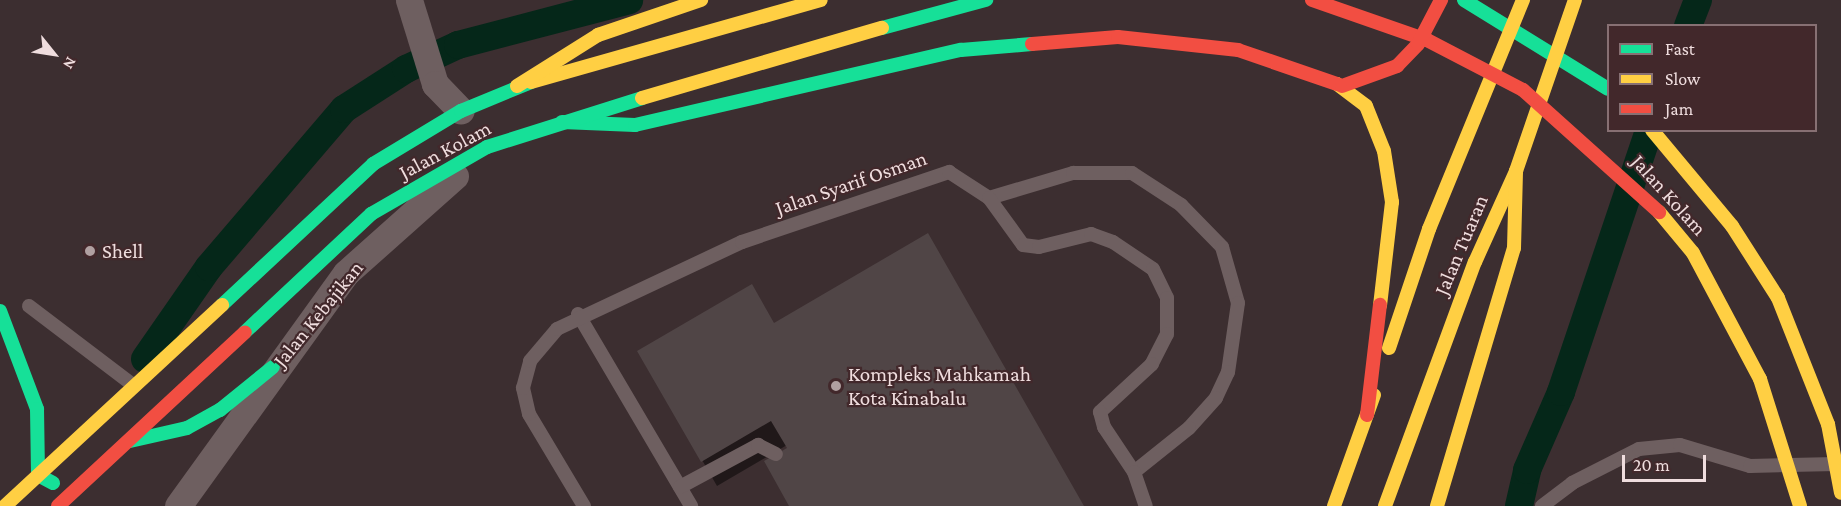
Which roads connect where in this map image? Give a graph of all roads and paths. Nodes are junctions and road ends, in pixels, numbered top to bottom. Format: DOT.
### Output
graph roads {
  1 [pos="409,0"];
  2 [pos="701,0"];
  3 [pos="821,0"];
  4 [pos="986,0"];
  5 [pos="1312,0"];
  6 [pos="1441,0"];
  7 [pos="1464,0"];
  8 [pos="1506,0"];
  9 [pos="1523,0"];
  10 [pos="1575,0"];
  11 [pos="517,86"];
  12 [pos="1342,86"];
  13 [pos="1607,88"];
  14 [pos="461,111"];
  15 [pos="562,122"];
  16 [pos="1654,132"];
  17 [pos="487,147"];
  18 [pos="1516,171"];
  19 [pos="990,198"];
  20 [pos="1429,229"];
  21 [pos="29,306"];
  22 [pos="0,311"];
  23 [pos="578,314"];
  24 [pos="273,367"];
  25 [pos="133,385"];
  26 [pos="182,386"];
  27 [pos="37,409"];
  28 [pos="1367,415"];
  29 [pos="87,429"];
  30 [pos="130,441"];
  31 [pos="776,454"];
  32 [pos="1841,464"];
  33 [pos="1134,472"];
  34 [pos="38,475"];
  35 [pos="680,487"];
  36 [pos="1841,494"];
  37 [pos="1547,502"];
  38 [pos="4,506"];
  39 [pos="58,506"];
  40 [pos="178,506"];
  41 [pos="584,506"];
  42 [pos="691,506"];
  43 [pos="1146,506"];
  44 [pos="1334,506"];
  45 [pos="1385,506"];
  46 [pos="1437,506"];
  47 [pos="1800,506"];
  1 -- 14 [label="street"];
  2 -- 11 [label="main road"];
  3 -- 11 [label="main road, Jalan Kolam"];
  4 -- 15 [label="main road, Jalan Kolam"];
  5 -- 47 [label="main road, Jalan Kolam"];
  6 -- 12 [label="main road"];
  7 -- 13 [label="main road"];
  8 -- 20 [label="main road"];
  9 -- 20 [label="main road, Jalan Tuaran"];
  10 -- 18 [label="main road, Jalan Tuaran"];
  11 -- 14 [label="main road, Jalan Kolam"];
  12 -- 15 [label="main road"];
  12 -- 28 [label="main road"];
  14 -- 25 [label="main road, Jalan Kolam"];
  15 -- 17 [label="main road, Jalan Kolam"];
  16 -- 36 [label="main road, Jalan Kolam"];
  17 -- 24 [label="street, Jalan Kebajikan"];
  17 -- 26 [label="main road, Jalan Kolam"];
  18 -- 45 [label="main road, Jalan Tuaran"];
  18 -- 46 [label="main road"];
  19 -- 23 [label="lane, Jalan Syarif Osman"];
  19 -- 33 [label="lane"];
  19 -- 33 [label="lane"];
  20 -- 28 [label="main road, Jalan Tuaran"];
  21 -- 25 [label="lane"];
  22 -- 27 [label="main road"];
  23 -- 35 [label="lane"];
  23 -- 41 [label="lane, Jalan Syarif Osman"];
  24 -- 30 [label="main road"];
  24 -- 40 [label="street, Jalan Kebajikan"];
  25 -- 29 [label="main road, Jalan Kolam"];
  26 -- 30 [label="main road, Jalan Kolam"];
  26 -- 34 [label="main road"];
  27 -- 29 [label="main road"];
  27 -- 34 [label="main road"];
  28 -- 44 [label="main road, Jalan Tuaran"];
  29 -- 34 [label="main road, Jalan Kolam"];
  30 -- 39 [label="main road, Jalan Kolam"];
  31 -- 35 [label="lane"];
  32 -- 37 [label="lane"];
  33 -- 43 [label="lane"];
  34 -- 38 [label="main road, Jalan Kolam"];
  35 -- 42 [label="lane"];
}
